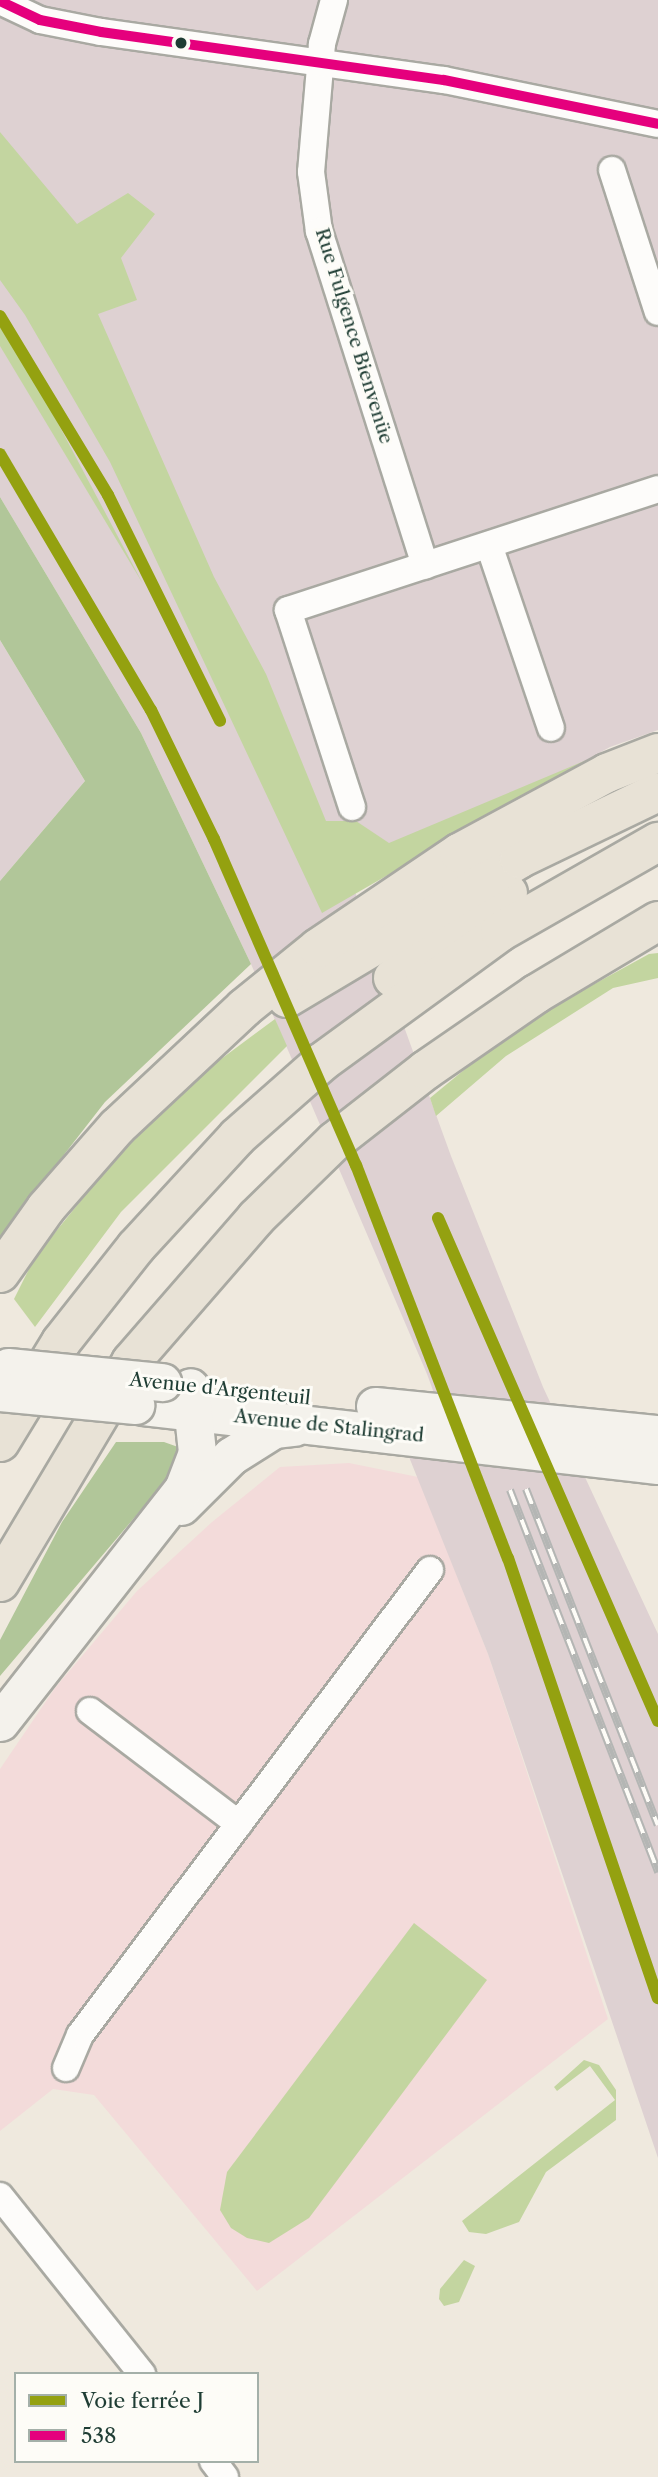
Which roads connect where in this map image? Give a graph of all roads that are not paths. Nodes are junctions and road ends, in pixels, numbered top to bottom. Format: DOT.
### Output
graph roads {
  1 [pos="334,0"];
  2 [pos="0,1"];
  3 [pos="321,60"];
  4 [pos="658,124"];
  5 [pos="612,170"];
  6 [pos="658,312"];
  7 [pos="658,489"];
  8 [pos="489,545"];
  9 [pos="425,566"];
  10 [pos="551,728"];
  11 [pos="658,752"];
  12 [pos="658,792"];
  13 [pos="658,805"];
  14 [pos="352,807"];
  15 [pos="658,842"];
  16 [pos="658,921"];
  17 [pos="211,1044"];
  18 [pos="322,1062"];
  19 [pos="0,1273"];
  20 [pos="3,1375"];
  21 [pos="172,1397"];
  22 [pos="439,1412"];
  23 [pos="319,1424"];
  24 [pos="658,1434"];
  25 [pos="0,1443"];
  26 [pos="658,1465"];
  27 [pos="128,1558"];
  28 [pos="430,1570"];
  29 [pos="0,1582"];
  30 [pos="90,1711"];
  31 [pos="0,1722"];
  32 [pos="239,1824"];
  33 [pos="66,2068"];
  34 [pos="0,2196"];
  35 [pos="140,2372"];
  1 -- 3 [label="street, Rue Fulgence Bienvenüe"];
  2 -- 3 [label="street"];
  3 -- 4 [label="street"];
  3 -- 9 [label="street, Rue Fulgence Bienvenüe"];
  5 -- 6 [label="street"];
  7 -- 8 [label="street"];
  8 -- 9 [label="street"];
  8 -- 10 [label="street"];
  9 -- 14 [label="street"];
  11 -- 17 [label="highway"];
  12 -- 17 [label="highway"];
  13 -- 18 [label="highway"];
  15 -- 18 [label="highway"];
  16 -- 29 [label="highway"];
  17 -- 19 [label="highway"];
  18 -- 25 [label="highway"];
  20 -- 21 [label="main road, Avenue de Stalingrad, bridge"];
  21 -- 22 [label="main road, Avenue d'Argenteuil"];
  21 -- 23 [label="main road, Avenue de Stalingrad"];
  21 -- 27 [label="main road"];
  22 -- 24 [label="main road, Avenue de Stalingrad"];
  23 -- 26 [label="main road, Avenue de Stalingrad"];
  23 -- 27 [label="main road"];
  27 -- 31 [label="main road"];
  28 -- 32 [label="street"];
  30 -- 32 [label="street"];
  32 -- 33 [label="street"];
  34 -- 35 [label="street"];
}
